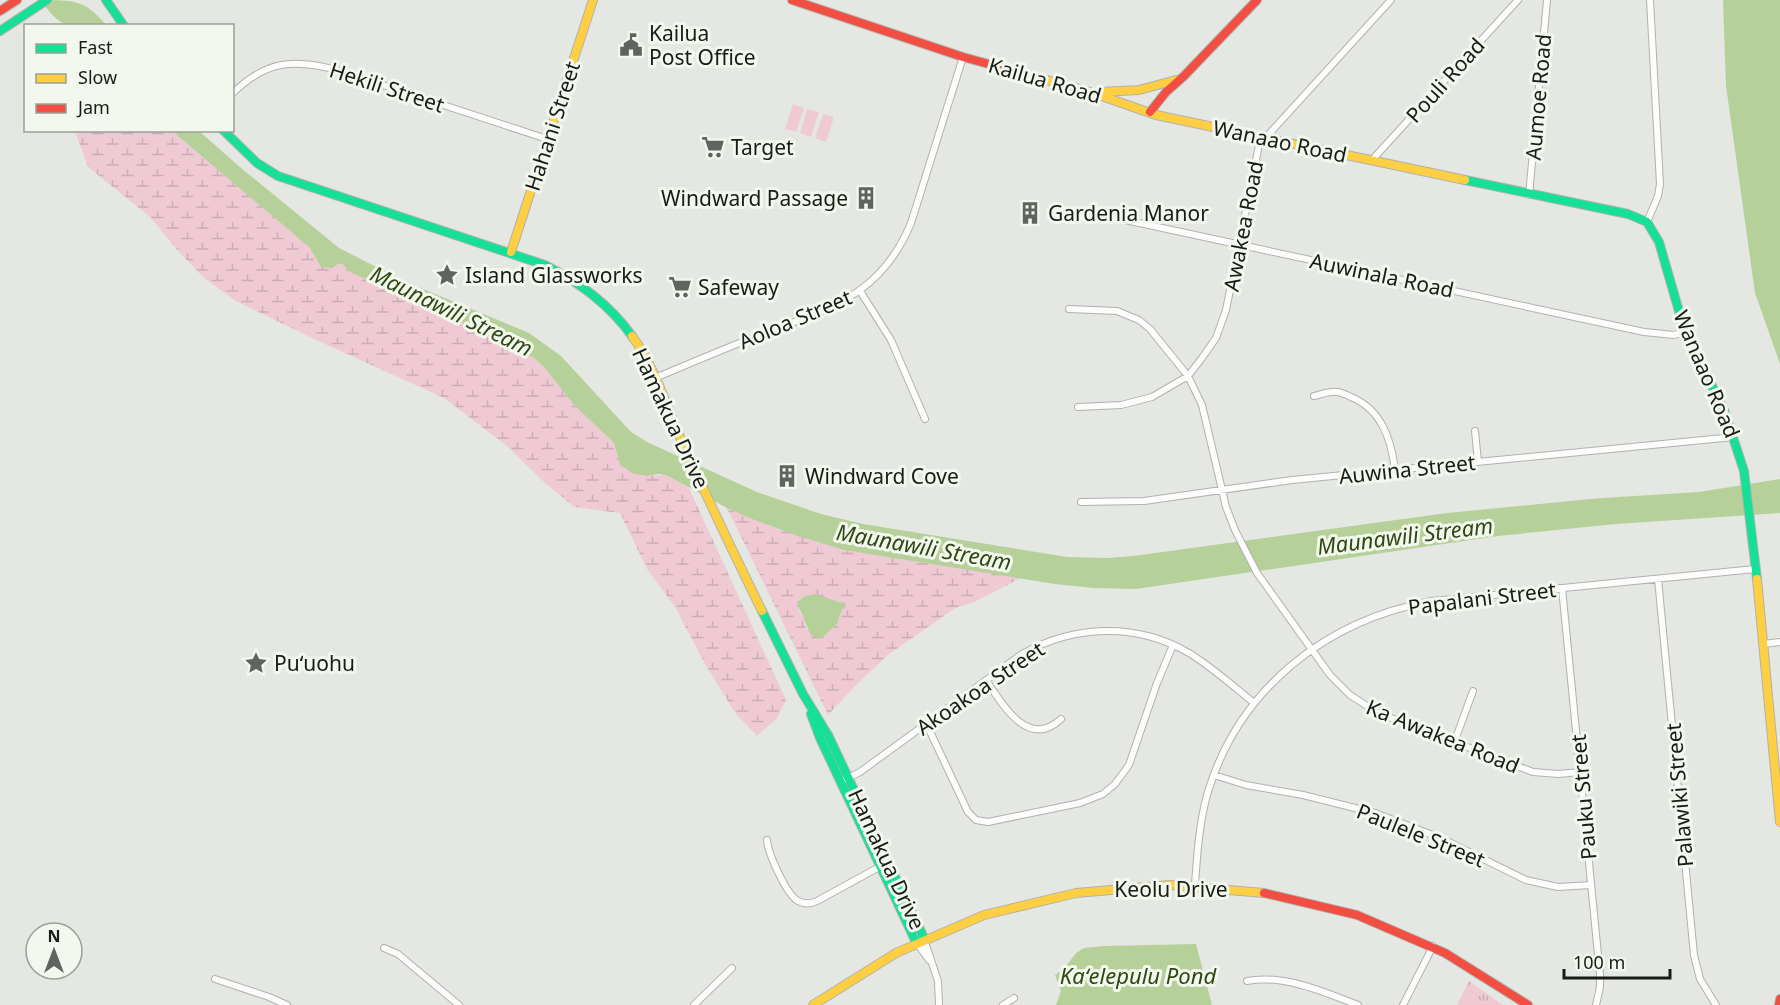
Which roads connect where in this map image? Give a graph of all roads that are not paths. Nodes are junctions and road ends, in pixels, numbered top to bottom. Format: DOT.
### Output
graph roads {
  1 [pos="18,0"];
  2 [pos="106,0"];
  3 [pos="593,0"];
  4 [pos="792,0"];
  5 [pos="1257,0"];
  6 [pos="1391,0"];
  7 [pos="1518,0"];
  8 [pos="1547,0"];
  9 [pos="1650,0"];
  10 [pos="45,1"];
  11 [pos="0,11"];
  12 [pos="123,24"];
  13 [pos="0,31"];
  14 [pos="963,57"];
  15 [pos="1185,76"];
  16 [pos="234,92"];
  17 [pos="1090,92"];
  18 [pos="1150,112"];
  19 [pos="225,132"];
  20 [pos="547,139"];
  21 [pos="1264,139"];
  22 [pos="1372,160"];
  23 [pos="1529,195"];
  24 [pos="1079,210"];
  25 [pos="1647,222"];
  26 [pos="1240,245"];
  27 [pos="511,252"];
  28 [pos="860,291"];
  29 [pos="1069,309"];
  30 [pos="1685,333"];
  31 [pos="1188,376"];
  32 [pos="656,378"];
  33 [pos="1314,396"];
  34 [pos="1078,407"];
  35 [pos="925,419"];
  36 [pos="1475,431"];
  37 [pos="1734,437"];
  38 [pos="1478,462"];
  39 [pos="1395,470"];
  40 [pos="1222,489"];
  41 [pos="1081,502"];
  42 [pos="1755,569"];
  43 [pos="1658,579"];
  44 [pos="1562,588"];
  45 [pos="1780,642"];
  46 [pos="1763,644"];
  47 [pos="1173,645"];
  48 [pos="1311,649"];
  49 [pos="986,680"];
  50 [pos="1473,691"];
  51 [pos="1254,703"];
  52 [pos="1061,719"];
  53 [pos="926,723"];
  54 [pos="1454,743"];
  55 [pos="1581,772"];
  56 [pos="1214,775"];
  57 [pos="844,780"];
  58 [pos="1780,822"];
  59 [pos="767,840"];
  60 [pos="884,864"];
  61 [pos="1195,885"];
  62 [pos="1591,885"];
  63 [pos="920,940"];
  64 [pos="1433,946"];
  65 [pos="384,948"];
  66 [pos="732,968"];
  67 [pos="215,979"];
  68 [pos="1247,981"];
  69 [pos="1014,998"];
  70 [pos="1780,999"];
  71 [pos="287,1005"];
  72 [pos="459,1005"];
  73 [pos="694,1005"];
  74 [pos="813,1005"];
  75 [pos="939,1005"];
  76 [pos="1003,1005"];
  77 [pos="1358,1005"];
  78 [pos="1403,1005"];
  79 [pos="1528,1005"];
  80 [pos="1596,1005"];
  81 [pos="1716,1005"];
  82 [pos="1779,1005"];
  1 -- 11 [label="street"];
  2 -- 12 [label="street"];
  3 -- 20 [label="street, Hahani Street"];
  4 -- 14 [label="street, Kailua Road"];
  5 -- 15 [label="street"];
  6 -- 21 [label="street, Awakea Road"];
  7 -- 22 [label="street, Pouli Road"];
  8 -- 23 [label="street, Aumoe Road"];
  9 -- 25 [label="street"];
  10 -- 13 [label="street"];
  14 -- 17 [label="street, Kailua Road"];
  14 -- 28 [label="street, Aoloa Street"];
  15 -- 17 [label="street"];
  15 -- 18 [label="street"];
  16 -- 20 [label="street, Hekili Street"];
  17 -- 18 [label="street, Kailua Road"];
  18 -- 21 [label="street, Wanaao Road"];
  19 -- 27 [label="street, Hamakua Drive"];
  20 -- 27 [label="street, Hahani Street"];
  21 -- 22 [label="street, Wanaao Road"];
  21 -- 26 [label="street, Awakea Road"];
  22 -- 23 [label="street, Wanaao Road"];
  23 -- 25 [label="street, Wanaao Road"];
  24 -- 26 [label="street, Auwinala Road"];
  25 -- 30 [label="street, Wanaao Road"];
  26 -- 30 [label="street, Auwinala Road"];
  26 -- 31 [label="street, Awakea Road"];
  27 -- 32 [label="street, Hamakua Drive"];
  28 -- 32 [label="street, Aoloa Street"];
  28 -- 35 [label="street"];
  29 -- 31 [label="street, Ka Awakea Road"];
  30 -- 37 [label="street, Wanaao Road"];
  31 -- 34 [label="street, Awakea Road"];
  31 -- 40 [label="street, Ka Awakea Road"];
  32 -- 57 [label="street, Hamakua Drive"];
  33 -- 39 [label="street"];
  36 -- 38 [label="street"];
  37 -- 38 [label="street, Auwina Street"];
  37 -- 42 [label="street, Wanaao Road"];
  38 -- 39 [label="street, Auwina Street"];
  39 -- 40 [label="street, Auwina Street"];
  40 -- 41 [label="street, Auwina Street"];
  40 -- 48 [label="street, Ka Awakea Road"];
  42 -- 43 [label="street, Papalani Street"];
  42 -- 46 [label="street, Wanaao Road"];
  43 -- 44 [label="street, Papalani Street"];
  43 -- 81 [label="street, Palawiki Street"];
  44 -- 48 [label="street, Papalani Street"];
  44 -- 55 [label="street, Pauku Street"];
  45 -- 46 [label="street"];
  46 -- 58 [label="street, Wanaao Road"];
  47 -- 49 [label="street, Akoakoa Street"];
  47 -- 51 [label="street, Akoakoa Street"];
  47 -- 53 [label="street"];
  48 -- 51 [label="street, Papalani Street"];
  48 -- 54 [label="street, Ka Awakea Road"];
  49 -- 52 [label="street"];
  49 -- 53 [label="street, Akoakoa Street"];
  50 -- 54 [label="street"];
  51 -- 56 [label="street, Papalani Street"];
  53 -- 57 [label="street, Akoakoa Street"];
  54 -- 55 [label="street, Ka Awakea Road"];
  55 -- 62 [label="street, Pauku Street"];
  56 -- 61 [label="street, Papalani Street"];
  56 -- 62 [label="street, Paulele Street"];
  57 -- 60 [label="street, Hamakua Drive"];
  59 -- 60 [label="street"];
  60 -- 63 [label="street, Hamakua Drive"];
  61 -- 63 [label="street, Keolu Drive"];
  61 -- 64 [label="street, Keolu Drive"];
  62 -- 80 [label="street, Pauku Street"];
  63 -- 74 [label="street, Keolu Drive"];
  63 -- 75 [label="street, Hamakua Drive"];
  64 -- 78 [label="street"];
  64 -- 79 [label="street, Keolu Drive"];
  65 -- 72 [label="street"];
  66 -- 73 [label="street"];
  67 -- 71 [label="street"];
  68 -- 77 [label="street"];
  69 -- 76 [label="street"];
  70 -- 82 [label="street"];
}
